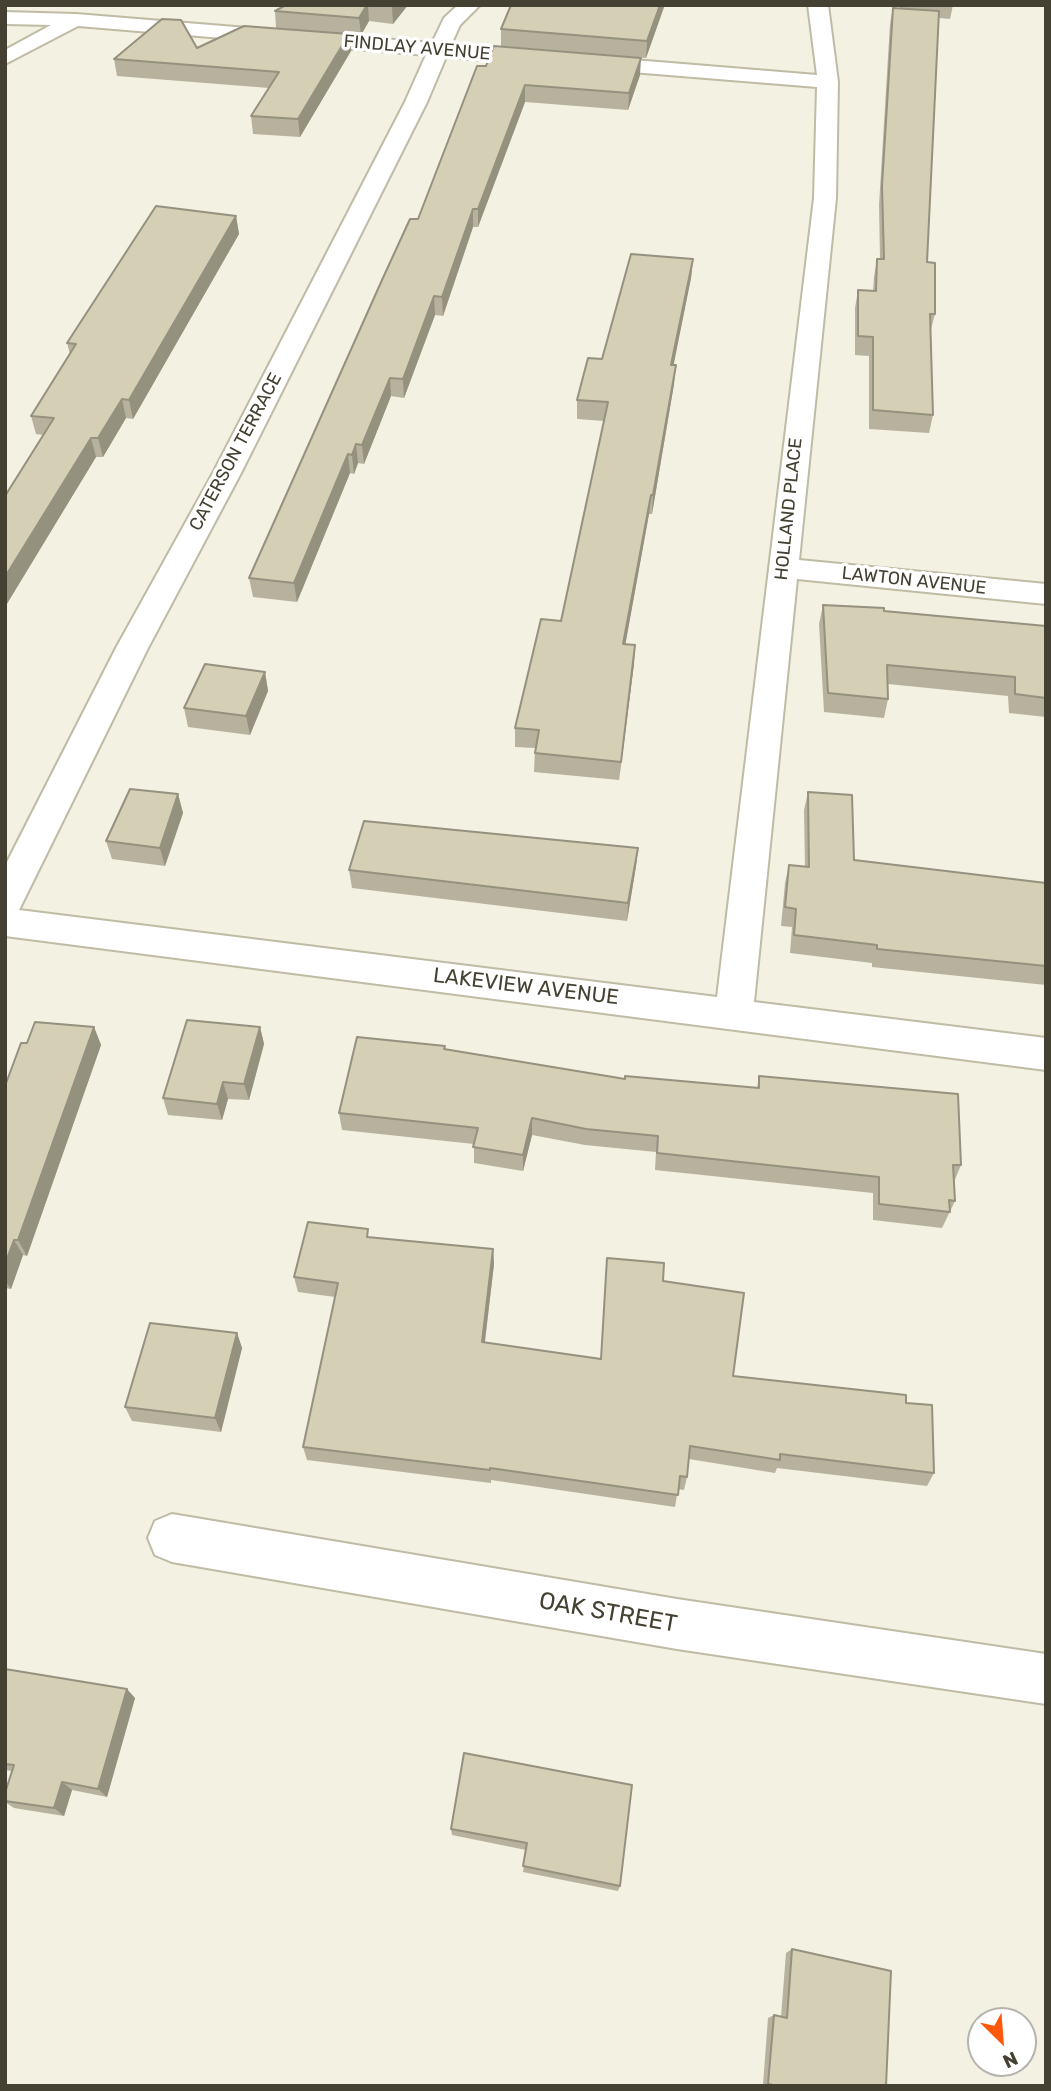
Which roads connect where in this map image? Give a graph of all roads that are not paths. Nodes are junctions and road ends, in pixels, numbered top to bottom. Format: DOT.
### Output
graph roads {
  1 [pos="102,5"];
  2 [pos="470,5"];
  3 [pos="818,5"];
  4 [pos="5,18"];
  5 [pos="76,20"];
  6 [pos="438,50"];
  7 [pos="5,58"];
  8 [pos="828,82"];
  9 [pos="782,568"];
  10 [pos="1046,594"];
  11 [pos="5,902"];
  12 [pos="5,922"];
  13 [pos="734,1013"];
  14 [pos="1046,1054"];
  15 [pos="172,1538"];
  16 [pos="1046,1679"];
  1 -- 5 [label="street"];
  2 -- 6 [label="street, CATERSON TERRACE"];
  3 -- 8 [label="street, HOLLAND PLACE"];
  4 -- 5 [label="street, FINDLAY AVENUE"];
  5 -- 6 [label="street, FINDLAY AVENUE"];
  5 -- 7 [label="street"];
  6 -- 8 [label="street, FINDLAY AVENUE"];
  6 -- 11 [label="street, CATERSON TERRACE"];
  8 -- 9 [label="street, HOLLAND PLACE"];
  9 -- 10 [label="street, LAWTON AVENUE"];
  9 -- 13 [label="street, HOLLAND PLACE"];
  12 -- 13 [label="street, LAKEVIEW AVENUE"];
  13 -- 14 [label="street, LAKEVIEW AVENUE"];
  15 -- 16 [label="street, OAK STREET"];
}
